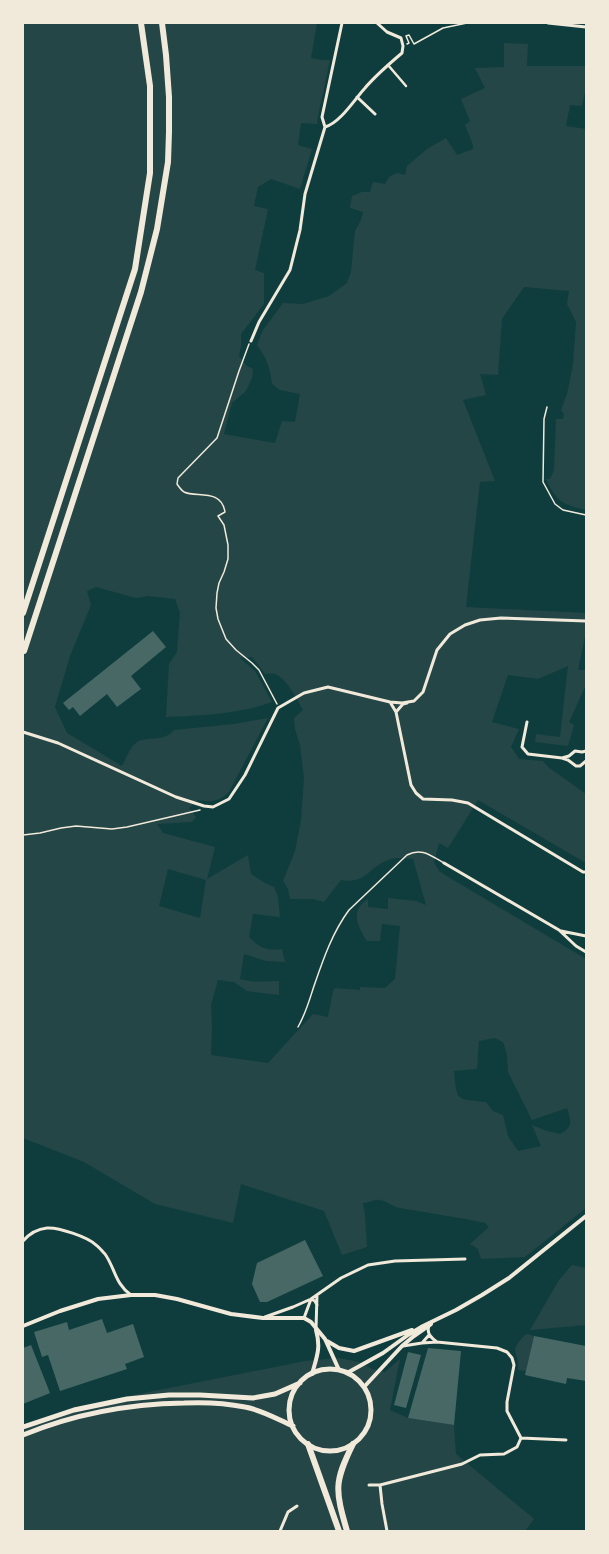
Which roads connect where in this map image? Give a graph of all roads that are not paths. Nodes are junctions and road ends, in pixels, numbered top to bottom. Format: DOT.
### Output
graph roads {
  1 [pos="141,23"];
  2 [pos="162,23"];
  3 [pos="342,23"];
  4 [pos="377,23"];
  5 [pos="548,23"];
  6 [pos="586,27"];
  7 [pos="388,65"];
  8 [pos="406,86"];
  9 [pos="357,97"];
  10 [pos="375,114"];
  11 [pos="325,127"];
  12 [pos="251,341"];
  13 [pos="547,407"];
  14 [pos="586,515"];
  15 [pos="23,613"];
  16 [pos="586,620"];
  17 [pos="24,651"];
  18 [pos="414,701"];
  19 [pos="390,702"];
  20 [pos="396,712"];
  21 [pos="527,722"];
  22 [pos="23,732"];
  23 [pos="586,751"];
  24 [pos="562,758"];
  25 [pos="586,761"];
  26 [pos="444,863"];
  27 [pos="586,872"];
  28 [pos="559,930"];
  29 [pos="586,936"];
  30 [pos="586,952"];
  31 [pos="298,1027"];
  32 [pos="586,1216"];
  33 [pos="23,1241"];
  34 [pos="465,1259"];
  35 [pos="131,1295"];
  36 [pos="317,1295"];
  37 [pos="311,1299"];
  38 [pos="317,1305"];
  39 [pos="263,1318"];
  40 [pos="304,1318"];
  41 [pos="438,1319"];
  42 [pos="23,1326"];
  43 [pos="423,1326"];
  44 [pos="428,1326"];
  45 [pos="316,1329"];
  46 [pos="429,1335"];
  47 [pos="325,1339"];
  48 [pos="437,1342"];
  49 [pos="422,1343"];
  50 [pos="402,1346"];
  51 [pos="339,1370"];
  52 [pos="347,1373"];
  53 [pos="312,1374"];
  54 [pos="300,1383"];
  55 [pos="364,1388"];
  56 [pos="293,1426"];
  57 [pos="23,1427"];
  58 [pos="23,1435"];
  59 [pos="521,1438"];
  60 [pos="566,1440"];
  61 [pos="308,1444"];
  62 [pos="353,1444"];
  63 [pos="369,1485"];
  64 [pos="380,1485"];
  65 [pos="297,1506"];
  66 [pos="280,1531"];
  67 [pos="339,1531"];
  68 [pos="347,1531"];
  69 [pos="387,1531"];
  1 -- 15 [label="highway"];
  2 -- 17 [label="highway"];
  3 -- 11 [label="street"];
  4 -- 7 [label="street"];
  5 -- 6 [label="street"];
  7 -- 8 [label="street"];
  7 -- 9 [label="street"];
  9 -- 10 [label="street"];
  9 -- 11 [label="street"];
  11 -- 12 [label="street"];
  13 -- 14 [label="lane"];
  16 -- 18 [label="street"];
  18 -- 19 [label="street"];
  18 -- 20 [label="street"];
  19 -- 20 [label="street"];
  19 -- 22 [label="street"];
  20 -- 27 [label="street"];
  21 -- 24 [label="street"];
  23 -- 24 [label="street"];
  24 -- 25 [label="street"];
  26 -- 28 [label="street"];
  26 -- 31 [label="lane"];
  28 -- 29 [label="street"];
  28 -- 30 [label="street"];
  32 -- 41 [label="street"];
  33 -- 35 [label="street"];
  34 -- 36 [label="street"];
  35 -- 39 [label="street"];
  35 -- 42 [label="street"];
  36 -- 37 [label="street"];
  36 -- 38 [label="street"];
  37 -- 38 [label="street"];
  37 -- 39 [label="street"];
  37 -- 40 [label="street"];
  38 -- 45 [label="street"];
  39 -- 40 [label="street"];
  40 -- 45 [label="street"];
  41 -- 43 [label="street"];
  41 -- 44 [label="street"];
  43 -- 47 [label="street"];
  43 -- 52 [label="street"];
  44 -- 46 [label="street"];
  44 -- 50 [label="street"];
  45 -- 47 [label="street"];
  45 -- 53 [label="street"];
  46 -- 48 [label="street"];
  46 -- 49 [label="street"];
  47 -- 51 [label="street"];
  48 -- 49 [label="street"];
  48 -- 59 [label="street"];
  49 -- 50 [label="street"];
  50 -- 55 [label="street"];
  51 -- 52 [label="main road"];
  51 -- 53 [label="main road"];
  52 -- 55 [label="main road"];
  53 -- 54 [label="main road"];
  54 -- 56 [label="main road"];
  54 -- 57 [label="main road"];
  55 -- 62 [label="main road"];
  56 -- 58 [label="main road"];
  56 -- 61 [label="main road"];
  59 -- 60 [label="street"];
  59 -- 64 [label="street"];
  61 -- 62 [label="main road"];
  61 -- 67 [label="highway"];
  62 -- 68 [label="highway"];
  63 -- 64 [label="street"];
  64 -- 69 [label="street"];
  65 -- 66 [label="street"];
}
